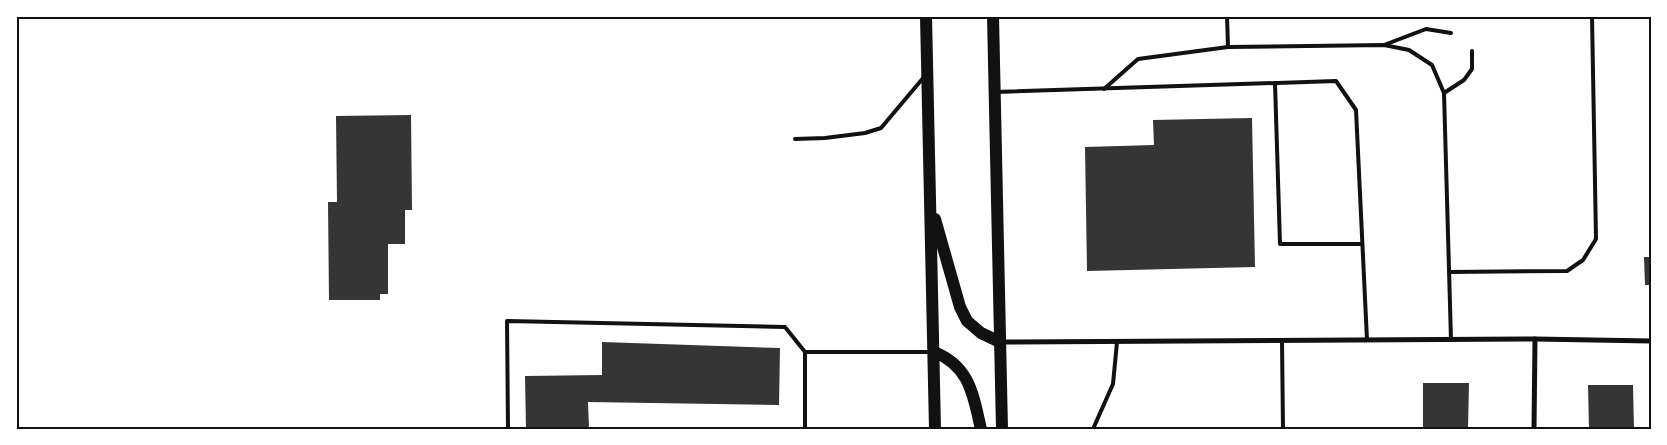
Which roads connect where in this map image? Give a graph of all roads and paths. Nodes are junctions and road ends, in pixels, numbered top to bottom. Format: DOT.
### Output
graph roads {
  1 [pos="926,16"];
  2 [pos="993,16"];
  3 [pos="1228,16"];
  4 [pos="1592,16"];
  5 [pos="1451,33"];
  6 [pos="1384,45"];
  7 [pos="1228,47"];
  8 [pos="1472,50"];
  9 [pos="927,73"];
  10 [pos="1275,83"];
  11 [pos="1104,89"];
  12 [pos="995,92"];
  13 [pos="1444,93"];
  14 [pos="795,139"];
  15 [pos="930,202"];
  16 [pos="1361,244"];
  17 [pos="1449,272"];
  18 [pos="1367,340"];
  19 [pos="1451,340"];
  20 [pos="1535,340"];
  21 [pos="1282,341"];
  22 [pos="1651,341"];
  23 [pos="1000,342"];
  24 [pos="1117,342"];
  25 [pos="804,352"];
  26 [pos="934,352"];
  27 [pos="508,429"];
  28 [pos="806,429"];
  29 [pos="935,429"];
  30 [pos="981,429"];
  31 [pos="1002,429"];
  32 [pos="1093,429"];
  33 [pos="1284,429"];
  34 [pos="1534,429"];
  1 -- 9 [label="main road"];
  2 -- 12 [label="main road"];
  3 -- 7 [label="lane"];
  4 -- 17 [label="lane"];
  5 -- 6 [label="lane"];
  6 -- 7 [label="lane"];
  6 -- 13 [label="lane"];
  7 -- 11 [label="lane"];
  8 -- 13 [label="lane"];
  9 -- 14 [label="lane"];
  9 -- 15 [label="main road"];
  10 -- 11 [label="lane"];
  10 -- 16 [label="lane"];
  10 -- 16 [label="lane"];
  11 -- 12 [label="lane"];
  12 -- 23 [label="main road"];
  13 -- 17 [label="lane"];
  15 -- 23 [label="main road"];
  15 -- 26 [label="main road"];
  16 -- 18 [label="lane"];
  17 -- 19 [label="lane"];
  18 -- 19 [label="street"];
  18 -- 21 [label="street"];
  19 -- 20 [label="street"];
  20 -- 22 [label="street"];
  20 -- 34 [label="street"];
  21 -- 24 [label="street"];
  21 -- 33 [label="lane"];
  23 -- 24 [label="street"];
  23 -- 31 [label="main road"];
  24 -- 32 [label="lane"];
  25 -- 26 [label="lane"];
  25 -- 27 [label="lane"];
  25 -- 28 [label="lane"];
  26 -- 29 [label="main road"];
  26 -- 30 [label="main road"];
}
